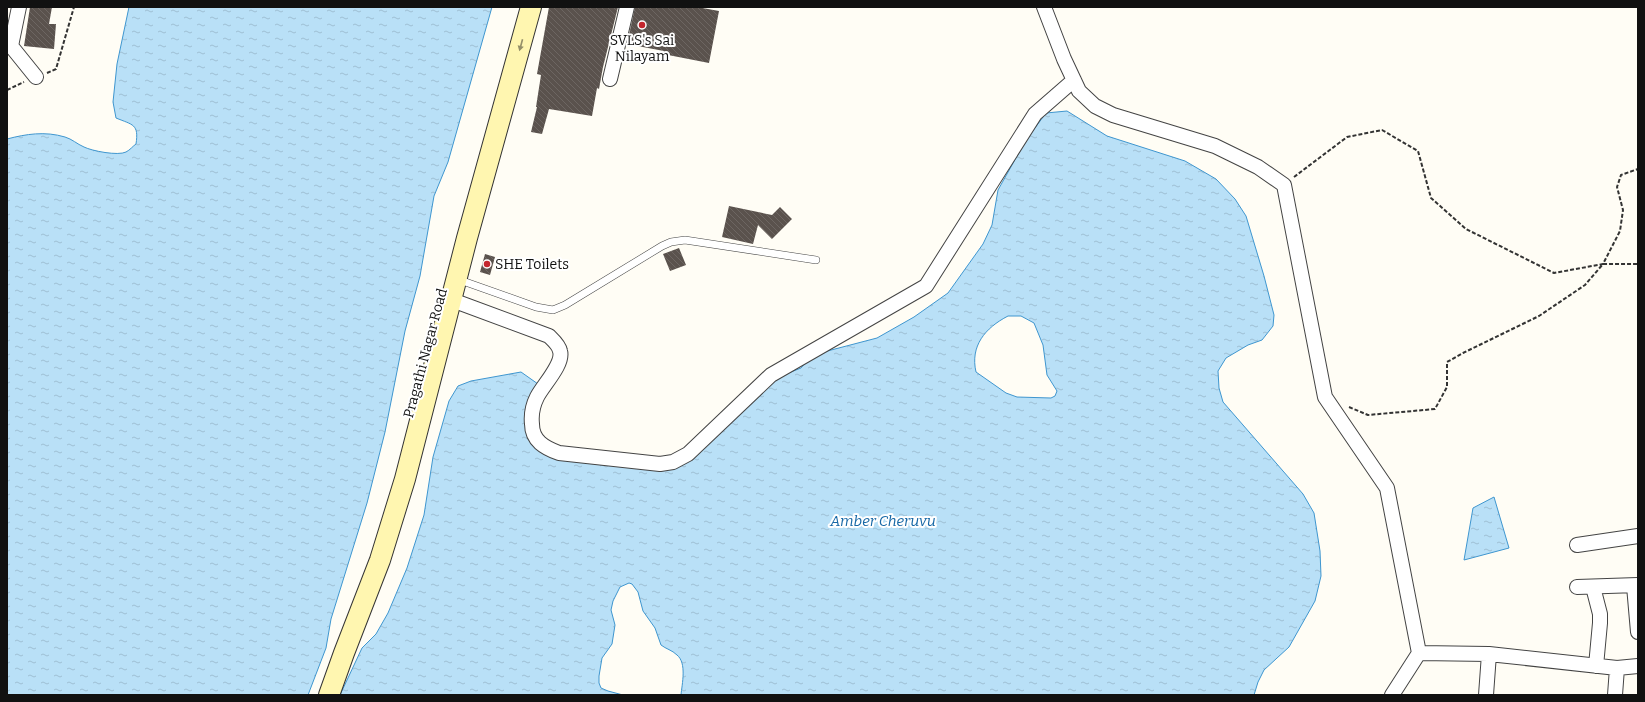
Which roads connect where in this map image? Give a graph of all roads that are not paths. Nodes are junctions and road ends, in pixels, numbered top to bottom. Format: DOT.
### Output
graph roads {
  1 [pos="19,7"];
  2 [pos="517,7"];
  3 [pos="531,7"];
  4 [pos="627,7"];
  5 [pos="1044,7"];
  6 [pos="9,45"];
  7 [pos="36,77"];
  8 [pos="610,79"];
  9 [pos="1074,80"];
  10 [pos="816,260"];
  11 [pos="457,279"];
  12 [pos="452,300"];
  13 [pos="1638,536"];
  14 [pos="1578,545"];
  15 [pos="1636,585"];
  16 [pos="1577,587"];
  17 [pos="1594,587"];
  18 [pos="1638,632"];
  19 [pos="1419,653"];
  20 [pos="1489,654"];
  21 [pos="1596,666"];
  22 [pos="1638,666"];
  23 [pos="1617,668"];
  24 [pos="321,695"];
  25 [pos="329,695"];
  26 [pos="1392,695"];
  27 [pos="1486,695"];
  28 [pos="1615,695"];
  1 -- 6 [label="street"];
  2 -- 24 [label="main road, Pragathi Nagar Road"];
  3 -- 11 [label="main road, Pragathi Nagar Road, one-way"];
  4 -- 8 [label="street"];
  5 -- 9 [label="street"];
  6 -- 7 [label="street"];
  9 -- 12 [label="street"];
  9 -- 19 [label="street"];
  10 -- 11 [label="lane"];
  11 -- 12 [label="main road, Pragathi Nagar Road"];
  12 -- 25 [label="main road, Pragathi Nagar Road"];
  13 -- 14 [label="street"];
  15 -- 17 [label="street"];
  15 -- 18 [label="street"];
  16 -- 17 [label="street"];
  17 -- 21 [label="street"];
  19 -- 20 [label="street"];
  19 -- 26 [label="street"];
  20 -- 21 [label="street"];
  20 -- 27 [label="street"];
  21 -- 23 [label="street"];
  22 -- 23 [label="street"];
  23 -- 28 [label="street"];
}
